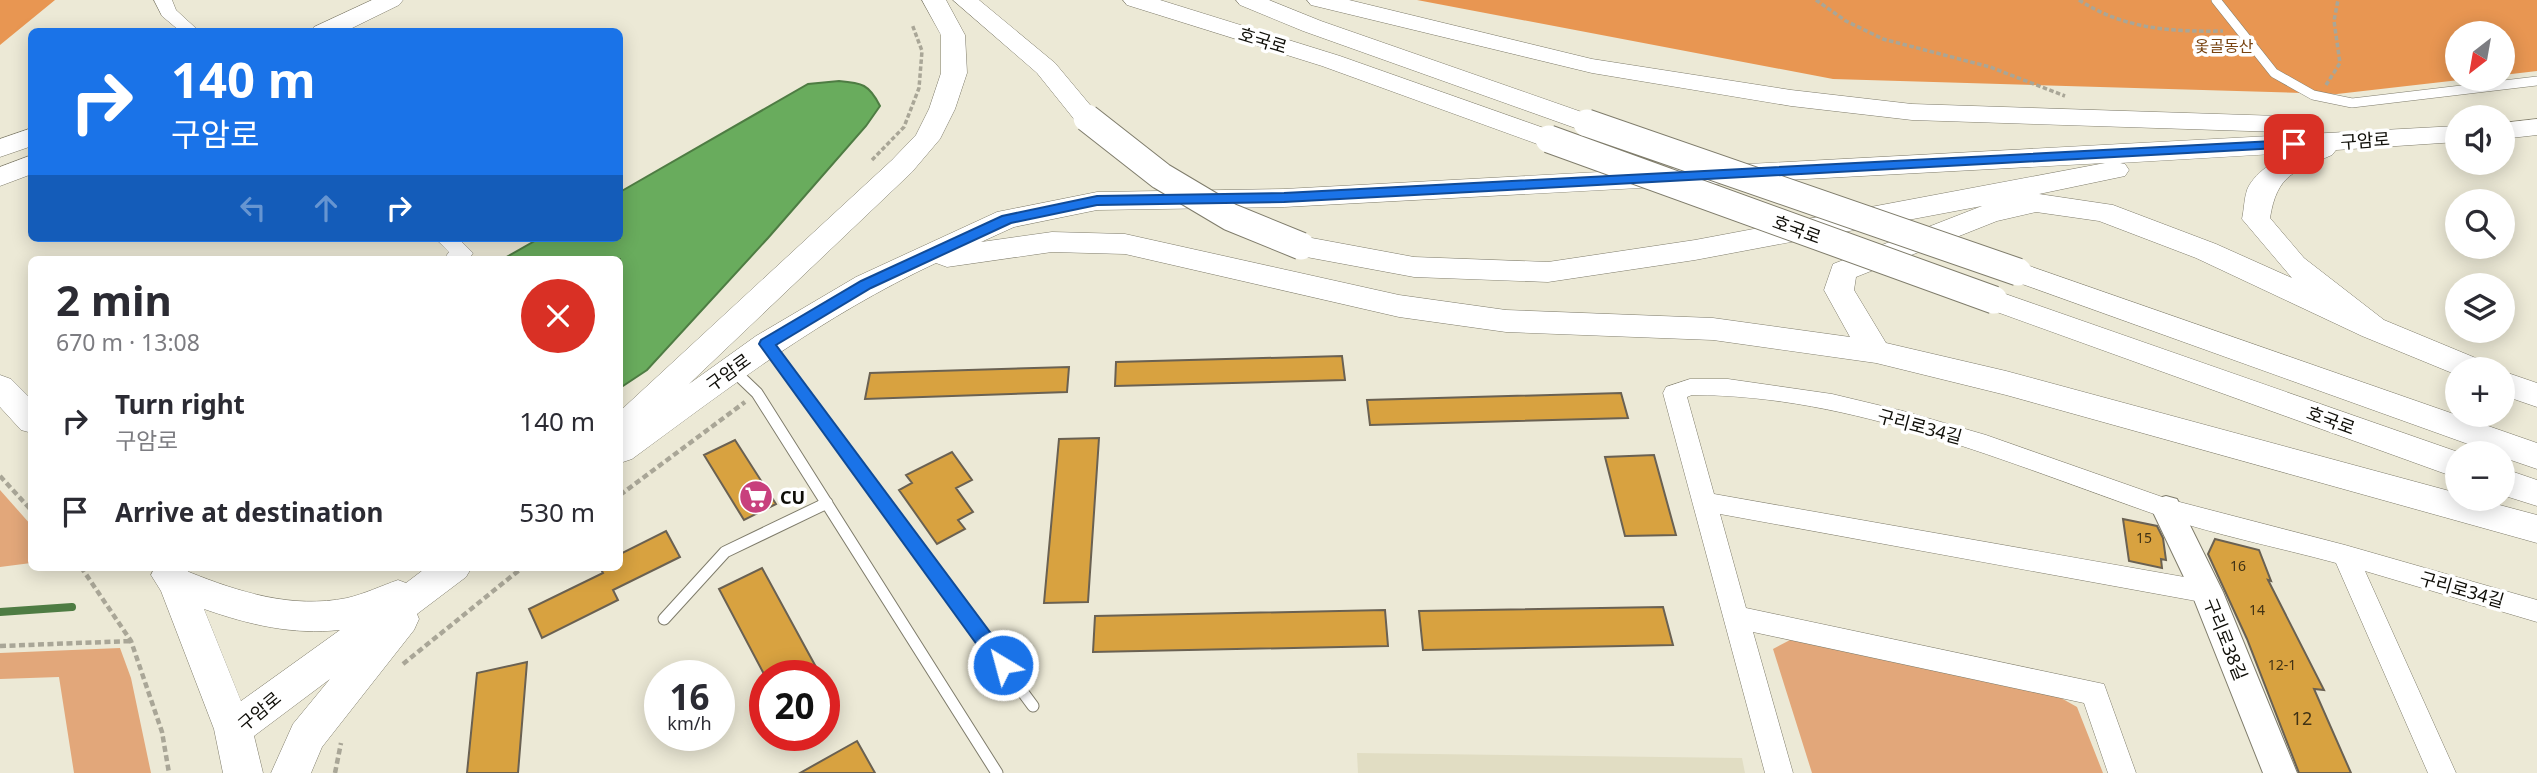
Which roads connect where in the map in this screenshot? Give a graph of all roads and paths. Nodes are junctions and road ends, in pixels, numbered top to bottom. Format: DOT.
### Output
graph roads {
  1 [pos="163,0"];
  2 [pos="391,0"];
  3 [pos="934,0"];
  4 [pos="965,0"];
  5 [pos="1135,0"];
  6 [pos="1248,0"];
  7 [pos="1319,0"];
  8 [pos="1816,0"];
  9 [pos="2079,0"];
  10 [pos="2216,0"];
  11 [pos="2338,0"];
  12 [pos="187,28"];
  13 [pos="332,28"];
  14 [pos="2241,31"];
  15 [pos="2537,81"];
  16 [pos="2309,93"];
  17 [pos="2073,100"];
  18 [pos="2537,127"];
  19 [pos="2515,130"];
  20 [pos="2445,131"];
  21 [pos="2445,132"];
  22 [pos="28,138"];
  23 [pos="2344,141"];
  24 [pos="0,149"];
  25 [pos="2218,149"];
  26 [pos="28,165"];
  27 [pos="0,177"];
  28 [pos="450,242"];
  29 [pos="458,256"];
  30 [pos="914,262"];
  31 [pos="2374,328"];
  32 [pos="767,344"];
  33 [pos="1876,352"];
  34 [pos="2445,358"];
  35 [pos="732,369"];
  36 [pos="0,387"];
  37 [pos="2515,387"];
  38 [pos="757,393"];
  39 [pos="2537,396"];
  40 [pos="28,417"];
  41 [pos="623,427"];
  42 [pos="623,448"];
  43 [pos="2537,457"];
  44 [pos="2445,461"];
  45 [pos="0,476"];
  46 [pos="2515,485"];
  47 [pos="623,493"];
  48 [pos="2537,493"];
  49 [pos="1705,502"];
  50 [pos="827,503"];
  51 [pos="28,507"];
  52 [pos="2166,508"];
  53 [pos="2537,529"];
  54 [pos="2345,555"];
  55 [pos="84,571"];
  56 [pos="518,571"];
  57 [pos="169,575"];
  58 [pos="443,575"];
  59 [pos="2207,592"];
  60 [pos="2536,613"];
  61 [pos="1735,617"];
  62 [pos="664,619"];
  63 [pos="131,641"];
  64 [pos="0,646"];
  65 [pos="397,669"];
  66 [pos="1033,706"];
  67 [pos="233,729"];
  68 [pos="341,740"];
  69 [pos="169,773"];
  70 [pos="243,773"];
  71 [pos="291,773"];
  72 [pos="335,773"];
  73 [pos="997,773"];
  74 [pos="1779,773"];
  75 [pos="2122,773"];
  76 [pos="2280,773"];
  77 [pos="2442,773"];
  1 -- 12 [label="street"];
  2 -- 13 [label="main road"];
  3 -- 41 [label="main road"];
  4 -- 25 [label="main road, bridge"];
  5 -- 44 [label="main road, 호국로, bridge"];
  6 -- 43 [label="main road, 호국로, bridge"];
  7 -- 20 [label="main road"];
  8 -- 17 [label="path"];
  9 -- 14 [label="path"];
  10 -- 14 [label="lane"];
  11 -- 16 [label="path"];
  14 -- 16 [label="lane"];
  15 -- 16 [label="lane"];
  18 -- 19 [label="main road"];
  21 -- 23 [label="main road, 구암로"];
  22 -- 24 [label="main road"];
  23 -- 25 [label="main road, 구암로"];
  23 -- 31 [label="main road"];
  25 -- 30 [label="main road, 구암로"];
  26 -- 27 [label="main road"];
  28 -- 29 [label="street"];
  30 -- 32 [label="main road, 구암로"];
  30 -- 33 [label="main road"];
  31 -- 33 [label="main road"];
  31 -- 34 [label="main road"];
  32 -- 35 [label="main road, 구암로"];
  32 -- 66 [label="lane"];
  33 -- 53 [label="main road"];
  35 -- 38 [label="lane"];
  35 -- 42 [label="main road, 구암로"];
  36 -- 40 [label="main road"];
  37 -- 39 [label="main road"];
  38 -- 47 [label="path"];
  38 -- 50 [label="lane"];
  45 -- 51 [label="path"];
  46 -- 48 [label="main road"];
  49 -- 52 [label="street, 구리로34길"];
  49 -- 59 [label="street"];
  49 -- 61 [label="street, 구리로34길"];
  50 -- 62 [label="lane"];
  50 -- 73 [label="lane"];
  52 -- 54 [label="street, 구리로34길"];
  52 -- 59 [label="street, 구리로38길"];
  54 -- 60 [label="street, 구리로34길"];
  54 -- 77 [label="street"];
  55 -- 63 [label="path"];
  56 -- 65 [label="path"];
  57 -- 58 [label="main road"];
  57 -- 67 [label="main road"];
  58 -- 67 [label="main road, 구암로"];
  58 -- 71 [label="main road"];
  59 -- 76 [label="street, 구리로38길"];
  61 -- 74 [label="street, 구리로34길"];
  61 -- 75 [label="street"];
  63 -- 64 [label="path"];
  63 -- 69 [label="path"];
  67 -- 70 [label="main road, 구암로"];
  68 -- 72 [label="path"];
}
